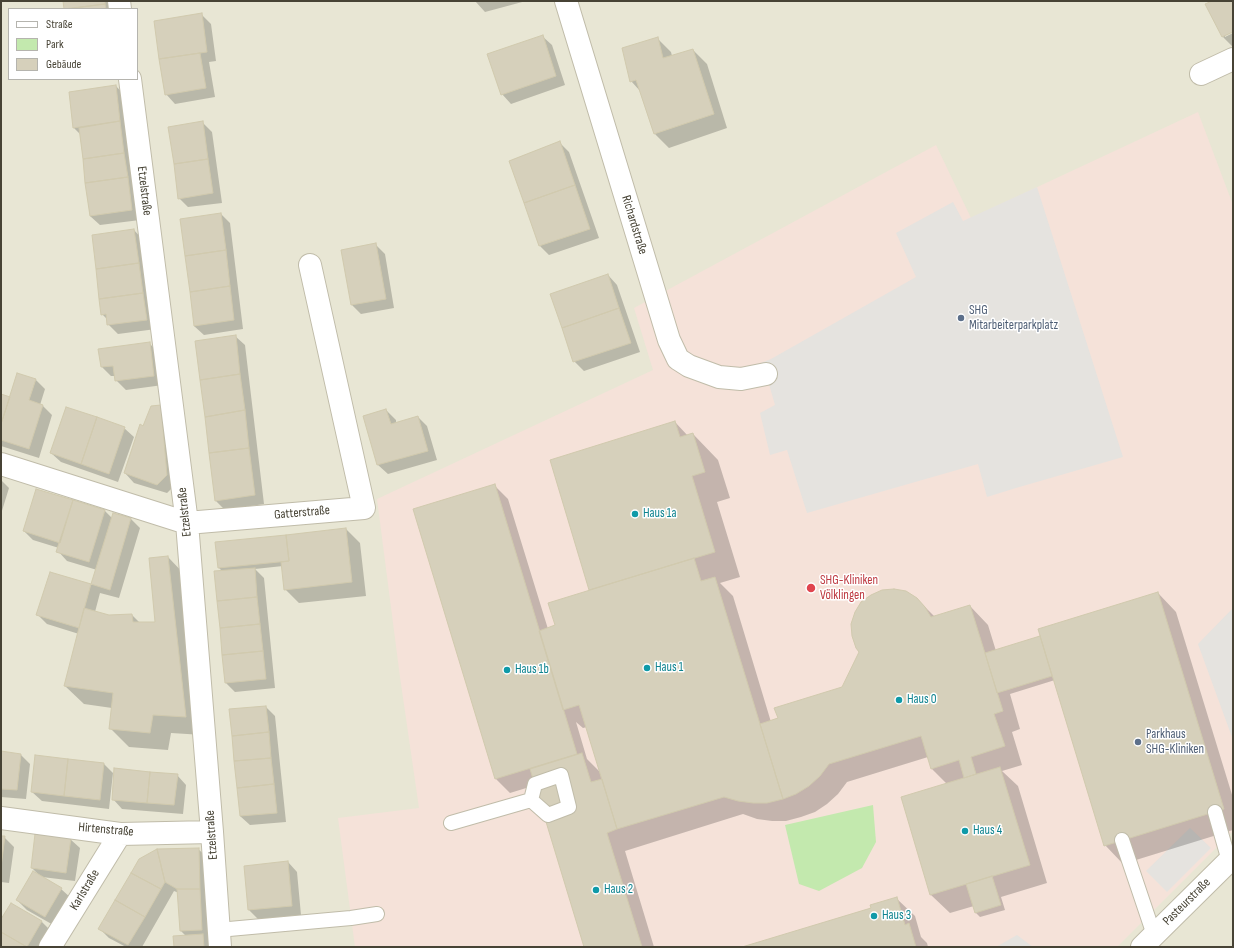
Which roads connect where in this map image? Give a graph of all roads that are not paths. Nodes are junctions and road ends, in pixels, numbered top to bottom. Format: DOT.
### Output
graph roads {
  1 [pos="566,1"];
  2 [pos="1233,59"];
  3 [pos="1201,74"];
  4 [pos="130,80"];
  5 [pos="310,265"];
  6 [pos="766,374"];
  7 [pos="1,464"];
  8 [pos="187,523"];
  9 [pos="532,800"];
  10 [pos="1215,812"];
  11 [pos="1,818"];
  12 [pos="452,823"];
  13 [pos="212,832"];
  14 [pos="120,834"];
  15 [pos="1122,840"];
  16 [pos="1231,859"];
  17 [pos="377,914"];
  18 [pos="219,938"];
  19 [pos="1154,943"];
  20 [pos="50,947"];
  1 -- 6 [label="street, Richardstraße"];
  2 -- 3 [label="street"];
  4 -- 8 [label="street, Etzelstraße"];
  5 -- 8 [label="street, Gatterstraße"];
  7 -- 8 [label="street, Gatterstraße"];
  8 -- 13 [label="street, Etzelstraße"];
  9 -- 12 [label="lane"];
  10 -- 16 [label="lane"];
  11 -- 14 [label="street, Hirtenstraße"];
  13 -- 14 [label="street, Hirtenstraße"];
  13 -- 18 [label="street, Etzelstraße"];
  14 -- 20 [label="street, Karlstraße"];
  15 -- 19 [label="lane"];
  16 -- 19 [label="street, Pasteurstraße"];
  17 -- 18 [label="lane"];
}
